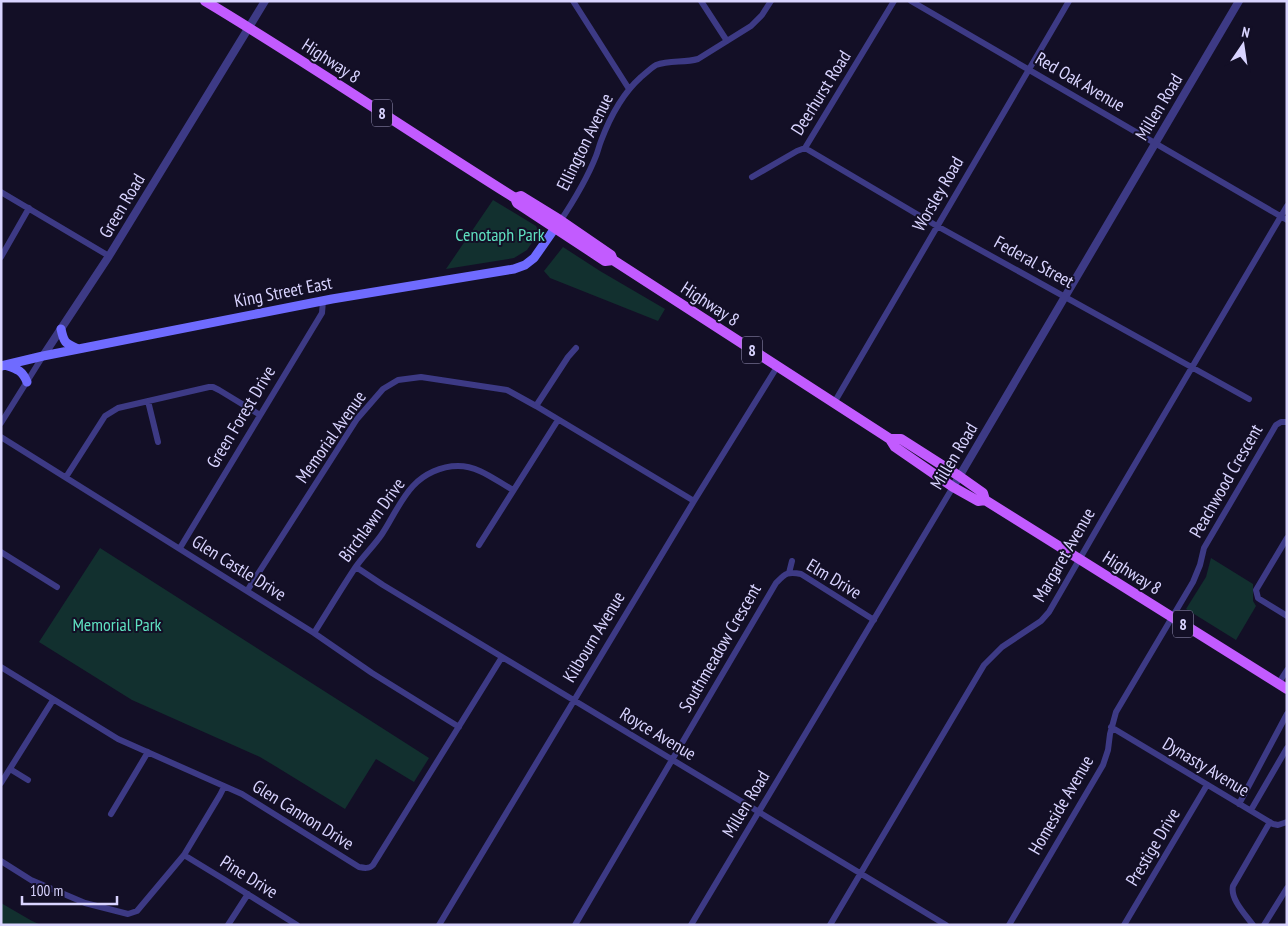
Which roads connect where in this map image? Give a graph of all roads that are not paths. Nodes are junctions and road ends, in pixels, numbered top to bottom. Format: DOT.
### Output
graph roads {
  1 [pos="205,1"];
  2 [pos="265,1"];
  3 [pos="573,1"];
  4 [pos="701,1"];
  5 [pos="770,1"];
  6 [pos="894,1"];
  7 [pos="910,1"];
  8 [pos="1069,1"];
  9 [pos="1239,1"];
  10 [pos="249,27"];
  11 [pos="727,41"];
  12 [pos="1028,70"];
  13 [pos="629,89"];
  14 [pos="1156,143"];
  15 [pos="805,148"];
  16 [pos="752,177"];
  17 [pos="1,192"];
  18 [pos="1287,206"];
  19 [pos="29,208"];
  20 [pos="1284,218"];
  21 [pos="558,224"];
  22 [pos="937,226"];
  23 [pos="109,256"];
  24 [pos="1,257"];
  25 [pos="1065,296"];
  26 [pos="323,301"];
  27 [pos="60,329"];
  28 [pos="576,348"];
  29 [pos="78,349"];
  30 [pos="43,356"];
  31 [pos="3,366"];
  32 [pos="777,366"];
  33 [pos="1192,367"];
  34 [pos="27,382"];
  35 [pos="1249,399"];
  36 [pos="148,401"];
  37 [pos="834,403"];
  38 [pos="536,406"];
  39 [pos="260,415"];
  40 [pos="558,420"];
  41 [pos="1287,422"];
  42 [pos="1,424"];
  43 [pos="1,437"];
  44 [pos="890,439"];
  45 [pos="158,442"];
  46 [pos="959,476"];
  47 [pos="66,477"];
  48 [pos="953,487"];
  49 [pos="513,490"];
  50 [pos="985,500"];
  51 [pos="694,501"];
  52 [pos="1287,538"];
  53 [pos="479,545"];
  54 [pos="180,548"];
  55 [pos="1,552"];
  56 [pos="1079,559"];
  57 [pos="792,561"];
  58 [pos="356,567"];
  59 [pos="789,573"];
  60 [pos="57,587"];
  61 [pos="247,591"];
  62 [pos="1287,616"];
  63 [pos="1172,617"];
  64 [pos="874,620"];
  65 [pos="314,633"];
  66 [pos="502,657"];
  67 [pos="1,667"];
  68 [pos="1287,670"];
  69 [pos="1282,687"];
  70 [pos="53,700"];
  71 [pos="574,700"];
  72 [pos="1287,714"];
  73 [pos="459,727"];
  74 [pos="1111,728"];
  75 [pos="1287,748"];
  76 [pos="148,752"];
  77 [pos="672,760"];
  78 [pos="10,769"];
  79 [pos="28,780"];
  80 [pos="1,783"];
  81 [pos="1207,785"];
  82 [pos="224,787"];
  83 [pos="1239,804"];
  84 [pos="1251,810"];
  85 [pos="759,812"];
  86 [pos="111,814"];
  87 [pos="1270,822"];
  88 [pos="1287,822"];
  89 [pos="184,856"];
  90 [pos="1,861"];
  91 [pos="861,873"];
  92 [pos="1287,888"];
  93 [pos="248,894"];
  94 [pos="228,925"];
  95 [pos="297,925"];
  96 [pos="439,925"];
  97 [pos="575,925"];
  98 [pos="691,925"];
  99 [pos="830,925"];
  100 [pos="946,925"];
  101 [pos="1009,925"];
  102 [pos="1124,925"];
  103 [pos="1252,925"];
  104 [pos="1264,925"];
  1 -- 10 [label="main road, Highway 8 / 8"];
  2 -- 10 [label="street, Green Road"];
  3 -- 13 [label="street"];
  4 -- 11 [label="street"];
  5 -- 11 [label="street, Ellington Avenue"];
  6 -- 15 [label="street, Deerhurst Road"];
  7 -- 12 [label="street, Red Oak Avenue"];
  8 -- 12 [label="street, Worsley Road"];
  9 -- 14 [label="street, Millen Road"];
  10 -- 21 [label="main road, Highway 8 / 8"];
  10 -- 23 [label="street, Green Road"];
  11 -- 13 [label="street, Ellington Avenue"];
  12 -- 14 [label="street, Red Oak Avenue"];
  12 -- 22 [label="street, Worsley Road"];
  13 -- 21 [label="street, Ellington Avenue"];
  14 -- 20 [label="street, Red Oak Avenue"];
  14 -- 25 [label="street, Millen Road"];
  15 -- 16 [label="street, Deerhurst Road"];
  15 -- 22 [label="street, Federal Street"];
  17 -- 19 [label="street"];
  18 -- 20 [label="street, Margaret Avenue"];
  19 -- 23 [label="street"];
  19 -- 24 [label="street"];
  20 -- 33 [label="street, Margaret Avenue"];
  21 -- 26 [label="main road, King Street East"];
  21 -- 32 [label="main road, Highway 8 / 8"];
  22 -- 25 [label="street, Federal Street"];
  22 -- 37 [label="street, Worsley Road"];
  23 -- 27 [label="street, Green Road"];
  25 -- 33 [label="street, Federal Street"];
  25 -- 46 [label="street, Millen Road"];
  26 -- 29 [label="main road, King Street East"];
  26 -- 39 [label="street, Green Forest Drive"];
  27 -- 29 [label="main road"];
  27 -- 30 [label="street, Green Road"];
  28 -- 38 [label="street"];
  29 -- 30 [label="main road, King Street East"];
  30 -- 31 [label="main road, King Street East"];
  30 -- 34 [label="street, Green Road"];
  31 -- 34 [label="main road"];
  32 -- 37 [label="main road, Highway 8 / 8"];
  32 -- 51 [label="street, Kilbourn Avenue"];
  33 -- 35 [label="street, Federal Street"];
  33 -- 56 [label="street, Margaret Avenue"];
  34 -- 42 [label="street, Green Road"];
  36 -- 39 [label="street"];
  36 -- 45 [label="street"];
  36 -- 47 [label="street"];
  37 -- 44 [label="main road, Highway 8 / 8"];
  38 -- 40 [label="street, Memorial Avenue"];
  38 -- 61 [label="street, Memorial Avenue"];
  39 -- 54 [label="street, Green Forest Drive"];
  40 -- 49 [label="street"];
  40 -- 51 [label="street, Memorial Avenue"];
  41 -- 63 [label="street, Peachwood Crescent"];
  43 -- 47 [label="street, Glen Castle Drive"];
  44 -- 46 [label="main road, Highway 8 / 8"];
  44 -- 48 [label="main road, Highway 8 / 8"];
  46 -- 48 [label="street, Millen Road"];
  46 -- 50 [label="main road, Highway 8 / 8"];
  47 -- 54 [label="street, Glen Castle Drive"];
  48 -- 50 [label="main road, Highway 8 / 8"];
  48 -- 64 [label="street, Millen Road"];
  49 -- 53 [label="street"];
  49 -- 58 [label="street, Birchlawn Drive"];
  50 -- 56 [label="main road, Highway 8 / 8"];
  51 -- 71 [label="street, Kilbourn Avenue"];
  52 -- 62 [label="street"];
  54 -- 61 [label="street, Glen Castle Drive"];
  55 -- 60 [label="street"];
  56 -- 63 [label="main road, Highway 8 / 8"];
  56 -- 91 [label="street, Margaret Avenue"];
  57 -- 59 [label="street, Elm Drive"];
  58 -- 65 [label="street, Birchlawn Drive"];
  58 -- 66 [label="street, Royce Avenue"];
  59 -- 64 [label="street, Elm Drive"];
  59 -- 77 [label="street, Southmeadow Crescent"];
  61 -- 65 [label="street, Glen Castle Drive"];
  63 -- 69 [label="main road, Highway 8 / 8"];
  63 -- 74 [label="street, Homeside Avenue"];
  64 -- 85 [label="street, Millen Road"];
  65 -- 73 [label="street, Glen Castle Drive"];
  66 -- 71 [label="street, Royce Avenue"];
  66 -- 73 [label="street, Glen Cannon Drive"];
  67 -- 70 [label="street, Glen Cannon Drive"];
  68 -- 69 [label="street"];
  70 -- 76 [label="street, Glen Cannon Drive"];
  70 -- 78 [label="street"];
  71 -- 77 [label="street, Royce Avenue"];
  71 -- 96 [label="street, Kilbourn Avenue"];
  72 -- 83 [label="street"];
  73 -- 82 [label="street, Glen Cannon Drive"];
  74 -- 81 [label="street, Dynasty Avenue"];
  74 -- 101 [label="street, Homeside Avenue"];
  75 -- 84 [label="street"];
  76 -- 82 [label="street, Glen Cannon Drive"];
  76 -- 86 [label="street"];
  77 -- 85 [label="street, Royce Avenue"];
  77 -- 97 [label="street, Southmeadow Crescent"];
  78 -- 79 [label="street"];
  78 -- 80 [label="street"];
  81 -- 83 [label="street, Dynasty Avenue"];
  81 -- 102 [label="street, Prestige Drive"];
  82 -- 89 [label="street"];
  83 -- 84 [label="street, Dynasty Avenue"];
  84 -- 87 [label="street, Dynasty Avenue"];
  85 -- 91 [label="street, Royce Avenue"];
  85 -- 98 [label="street, Millen Road"];
  87 -- 88 [label="street"];
  87 -- 103 [label="street"];
  89 -- 90 [label="street"];
  89 -- 93 [label="street, Pine Drive"];
  91 -- 99 [label="street, Margaret Avenue"];
  91 -- 100 [label="street, Royce Avenue"];
  92 -- 104 [label="street"];
  93 -- 94 [label="street"];
  93 -- 95 [label="street, Pine Drive"];
}
